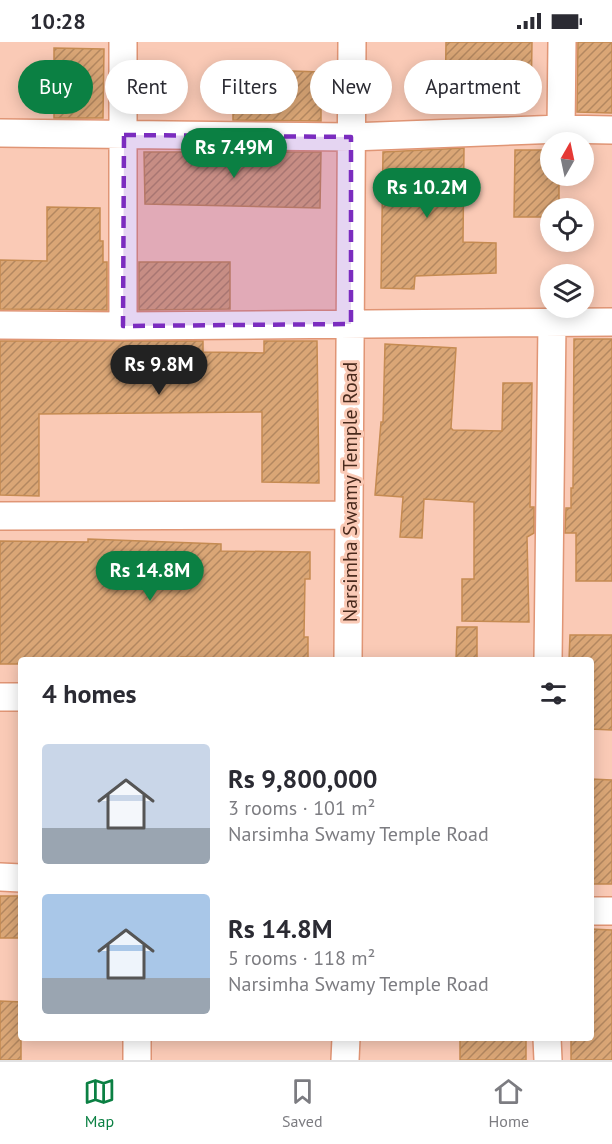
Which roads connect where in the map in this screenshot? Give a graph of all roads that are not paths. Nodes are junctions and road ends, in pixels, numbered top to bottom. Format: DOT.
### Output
graph roads {
  1 [pos="123,42"];
  2 [pos="351,42"];
  3 [pos="562,42"];
  4 [pos="561,129"];
  5 [pos="612,130"];
  6 [pos="0,133"];
  7 [pos="124,135"];
  8 [pos="351,137"];
  9 [pos="612,322"];
  10 [pos="552,323"];
  11 [pos="351,324"];
  12 [pos="0,325"];
  13 [pos="123,326"];
  14 [pos="349,515"];
  15 [pos="0,516"];
  16 [pos="348,657"];
  17 [pos="548,657"];
  18 [pos="0,697"];
  19 [pos="18,697"];
  20 [pos="0,878"];
  21 [pos="18,878"];
  22 [pos="612,910"];
  23 [pos="594,911"];
  24 [pos="137,1041"];
  25 [pos="346,1041"];
  26 [pos="548,1041"];
  27 [pos="137,1060"];
  28 [pos="345,1060"];
  29 [pos="548,1060"];
  1 -- 7 [label="street"];
  2 -- 8 [label="street, Narsimha Swamy Temple Road"];
  3 -- 4 [label="street"];
  4 -- 5 [label="street"];
  4 -- 8 [label="street"];
  6 -- 7 [label="street"];
  7 -- 8 [label="street"];
  7 -- 13 [label="street"];
  8 -- 11 [label="street, Narsimha Swamy Temple Road"];
  9 -- 10 [label="street"];
  10 -- 11 [label="street"];
  10 -- 17 [label="street"];
  11 -- 13 [label="street"];
  11 -- 14 [label="street, Narsimha Swamy Temple Road"];
  12 -- 13 [label="street"];
  14 -- 15 [label="street"];
  14 -- 16 [label="street, Narsimha Swamy Temple Road"];
  18 -- 19 [label="street"];
  20 -- 21 [label="street"];
  22 -- 23 [label="street"];
  24 -- 27 [label="street"];
  25 -- 28 [label="street"];
  26 -- 29 [label="street"];
}
